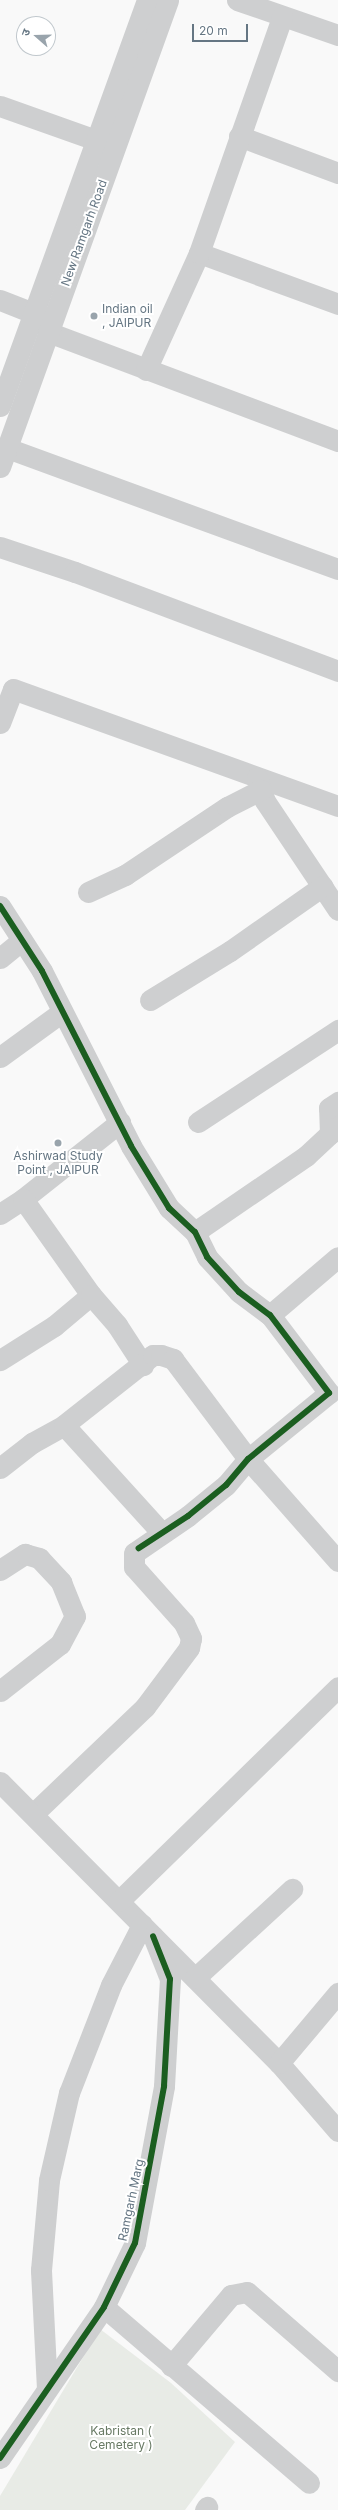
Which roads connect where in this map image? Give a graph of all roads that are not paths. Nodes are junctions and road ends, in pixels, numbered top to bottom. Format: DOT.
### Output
graph roads {
  1 [pos="146,0"];
  2 [pos="168,0"];
  3 [pos="237,0"];
  4 [pos="282,17"];
  5 [pos="338,35"];
  6 [pos="0,106"];
  7 [pos="239,136"];
  8 [pos="96,140"];
  9 [pos="338,173"];
  10 [pos="198,254"];
  11 [pos="0,300"];
  12 [pos="338,304"];
  13 [pos="33,312"];
  14 [pos="50,326"];
  15 [pos="146,370"];
  16 [pos="0,406"];
  17 [pos="338,441"];
  18 [pos="3,458"];
  19 [pos="0,547"];
  20 [pos="338,569"];
  21 [pos="338,671"];
  22 [pos="0,723"];
  23 [pos="259,784"];
  24 [pos="338,806"];
  25 [pos="322,886"];
  26 [pos="88,892"];
  27 [pos="0,906"];
  28 [pos="338,910"];
  29 [pos="22,940"];
  30 [pos="0,958"];
  31 [pos="150,1000"];
  32 [pos="62,1012"];
  33 [pos="338,1030"];
  34 [pos="0,1057"];
  35 [pos="338,1102"];
  36 [pos="120,1122"];
  37 [pos="198,1122"];
  38 [pos="23,1199"];
  39 [pos="0,1214"];
  40 [pos="195,1232"];
  41 [pos="338,1257"];
  42 [pos="91,1295"];
  43 [pos="270,1315"];
  44 [pos="0,1360"];
  45 [pos="143,1365"];
  46 [pos="334,1398"];
  47 [pos="64,1425"];
  48 [pos="248,1459"];
  49 [pos="0,1468"];
  50 [pos="161,1532"];
  51 [pos="338,1561"];
  52 [pos="0,1570"];
  53 [pos="338,1687"];
  54 [pos="0,1691"];
  55 [pos="0,1782"];
  56 [pos="33,1814"];
  57 [pos="292,1889"];
  58 [pos="119,1902"];
  59 [pos="148,1930"];
  60 [pos="195,1978"];
  61 [pos="338,1993"];
  62 [pos="279,2063"];
  63 [pos="338,2131"];
  64 [pos="104,2307"];
  65 [pos="171,2366"];
  66 [pos="338,2371"];
  67 [pos="47,2389"];
  68 [pos="0,2458"];
  69 [pos="308,2483"];
  1 -- 8 [label="street, New Ramgarh Road"];
  2 -- 14 [label="street, New Ramgarh Road"];
  3 -- 4 [label="street"];
  4 -- 5 [label="street"];
  4 -- 7 [label="street"];
  6 -- 8 [label="street"];
  7 -- 9 [label="street"];
  7 -- 10 [label="street"];
  8 -- 13 [label="street, New Ramgarh Road"];
  10 -- 12 [label="street"];
  10 -- 15 [label="street"];
  11 -- 13 [label="street"];
  13 -- 14 [label="street"];
  13 -- 16 [label="street, New Ramgarh Road"];
  14 -- 15 [label="street"];
  14 -- 18 [label="street, New Ramgarh Road"];
  15 -- 17 [label="street"];
  18 -- 20 [label="street"];
  19 -- 21 [label="street"];
  22 -- 23 [label="street"];
  23 -- 24 [label="street"];
  23 -- 25 [label="street"];
  23 -- 26 [label="street"];
  25 -- 28 [label="street"];
  25 -- 31 [label="street"];
  27 -- 29 [label="street"];
  29 -- 30 [label="street"];
  29 -- 32 [label="street"];
  32 -- 34 [label="street"];
  32 -- 36 [label="street"];
  33 -- 37 [label="street"];
  35 -- 40 [label="street"];
  36 -- 38 [label="street"];
  36 -- 40 [label="street"];
  38 -- 39 [label="street"];
  38 -- 42 [label="street"];
  40 -- 43 [label="street"];
  41 -- 43 [label="street"];
  42 -- 44 [label="street"];
  42 -- 45 [label="street"];
  43 -- 46 [label="street"];
  45 -- 47 [label="street"];
  45 -- 48 [label="street"];
  46 -- 48 [label="street"];
  47 -- 49 [label="street"];
  47 -- 50 [label="street"];
  48 -- 50 [label="street"];
  48 -- 51 [label="street"];
  50 -- 56 [label="street"];
  52 -- 54 [label="street"];
  53 -- 58 [label="street"];
  55 -- 56 [label="street"];
  56 -- 58 [label="street"];
  57 -- 60 [label="street"];
  58 -- 59 [label="street"];
  59 -- 60 [label="street"];
  59 -- 64 [label="street, Ramgarh Marg"];
  59 -- 67 [label="street"];
  60 -- 62 [label="street"];
  61 -- 62 [label="street"];
  62 -- 63 [label="street"];
  64 -- 65 [label="street"];
  64 -- 67 [label="street, Ramgarh Marg"];
  65 -- 66 [label="street"];
  65 -- 69 [label="street"];
  67 -- 68 [label="street, Ramgarh Marg"];
}
